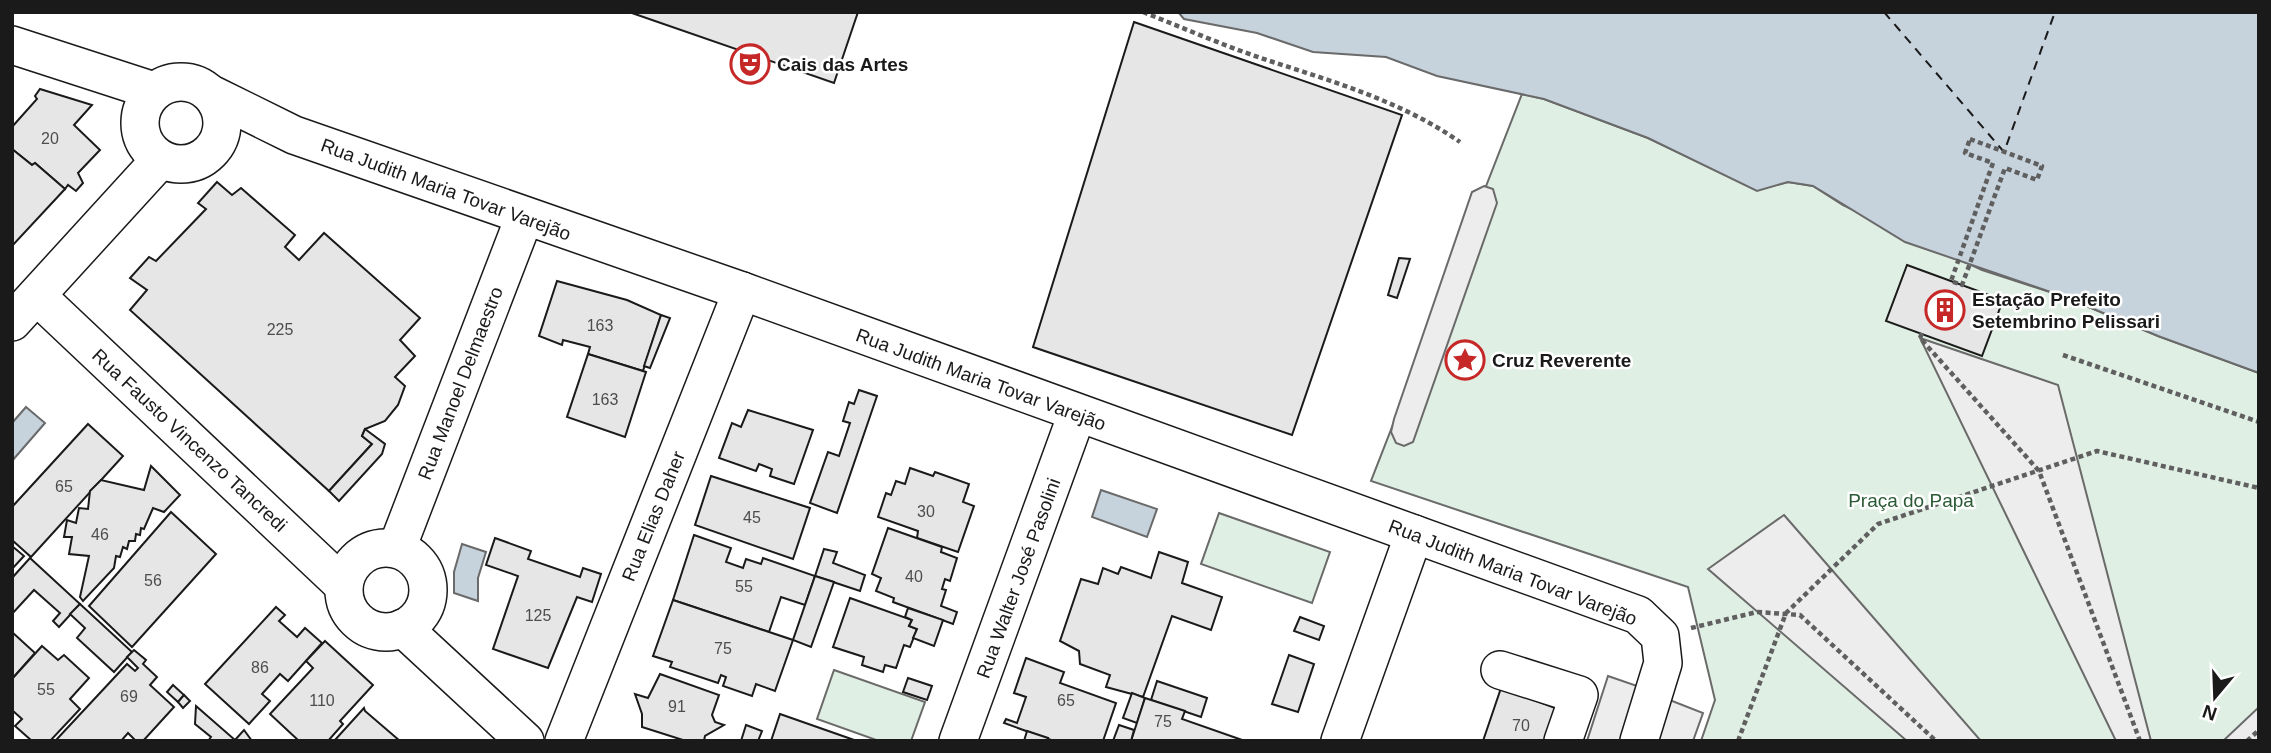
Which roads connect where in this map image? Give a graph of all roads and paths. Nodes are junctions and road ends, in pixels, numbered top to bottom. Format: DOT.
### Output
graph roads {
  1 [pos="1143,12"];
  2 [pos="12,44"];
  3 [pos="154,91"];
  4 [pos="213,95"];
  5 [pos="294,135"];
  6 [pos="1460,142"];
  7 [pos="208,157"];
  8 [pos="160,160"];
  9 [pos="524,218"];
  10 [pos="1962,285"];
  11 [pos="742,291"];
  12 [pos="37,296"];
  13 [pos="12,322"];
  14 [pos="1922,333"];
  15 [pos="2063,355"];
  16 [pos="1077,414"];
  17 [pos="2259,422"];
  18 [pos="2039,471"];
  19 [pos="2259,488"];
  20 [pos="1414,534"];
  21 [pos="397,548"];
  22 [pos="343,585"];
  23 [pos="1786,613"];
  24 [pos="403,628"];
  25 [pos="1660,636"];
  26 [pos="1500,670"];
  27 [pos="2259,730"];
  28 [pos="525,741"];
  29 [pos="565,741"];
  30 [pos="958,741"];
  31 [pos="1340,741"];
  32 [pos="1563,741"];
  33 [pos="1640,741"];
  34 [pos="1738,741"];
  35 [pos="1936,741"];
  36 [pos="2140,741"];
  37 [pos="2248,741"];
  1 -- 6 [label="path"];
  2 -- 3 [label="street"];
  3 -- 4 [label="street"];
  3 -- 8 [label="street"];
  4 -- 5 [label="street, Rua Judith Maria Tovar Varejão"];
  4 -- 7 [label="street"];
  5 -- 7 [label="street, Rua Judith Maria Tovar Varejão"];
  5 -- 9 [label="street, Rua Judith Maria Tovar Varejão"];
  7 -- 8 [label="street"];
  8 -- 12 [label="street"];
  9 -- 11 [label="street, Rua Judith Maria Tovar Varejão"];
  9 -- 21 [label="street, Rua Manoel Delmaestro"];
  10 -- 10 [label="path"];
  11 -- 16 [label="street, Rua Judith Maria Tovar Varejão"];
  11 -- 29 [label="street, Rua Elias Daher"];
  12 -- 13 [label="street"];
  12 -- 22 [label="street, Rua Fausto Vincenzo Tancredi"];
  14 -- 18 [label="path"];
  15 -- 17 [label="path"];
  16 -- 20 [label="street, Rua Judith Maria Tovar Varejão"];
  16 -- 30 [label="street, Rua Walter José Pasolini"];
  18 -- 19 [label="path"];
  18 -- 23 [label="path"];
  18 -- 36 [label="path"];
  20 -- 25 [label="street, Rua Judith Maria Tovar Varejão"];
  20 -- 31 [label="street"];
  21 -- 22 [label="street"];
  21 -- 24 [label="street"];
  22 -- 24 [label="street"];
  23 -- 25 [label="path"];
  23 -- 34 [label="path"];
  23 -- 35 [label="path"];
  24 -- 28 [label="street"];
  25 -- 33 [label="street"];
  26 -- 32 [label="street"];
  27 -- 37 [label="path"];
}
